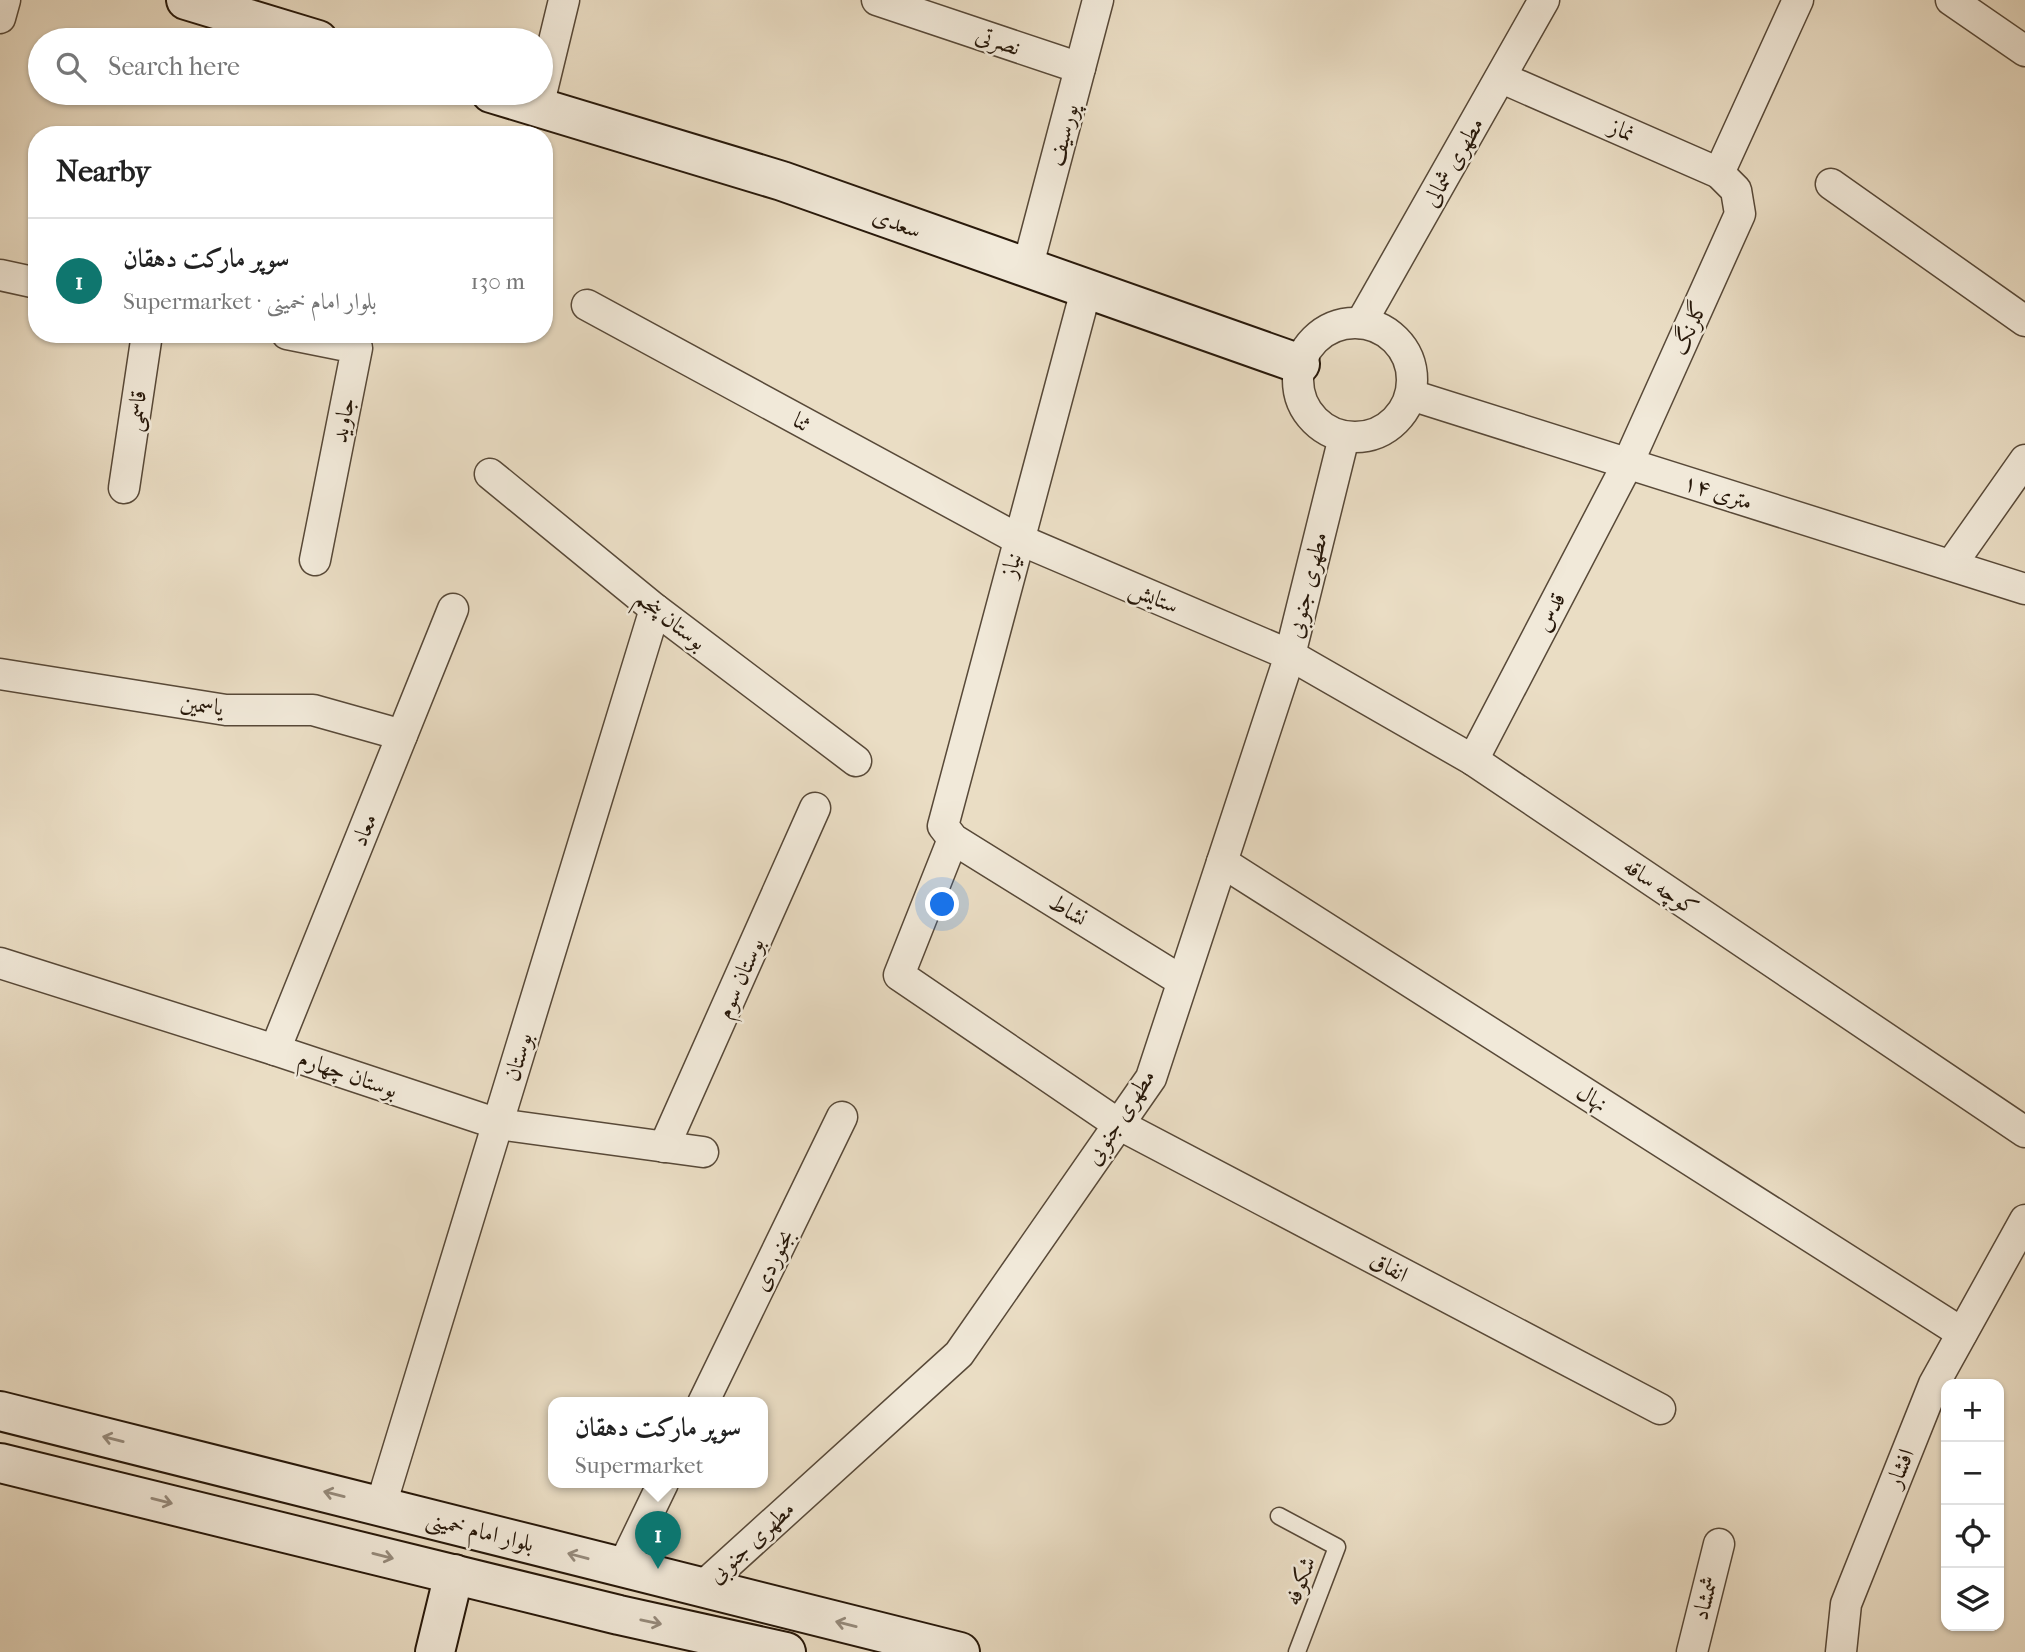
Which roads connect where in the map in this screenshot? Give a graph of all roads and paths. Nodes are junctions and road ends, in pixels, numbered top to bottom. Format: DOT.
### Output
graph roads {
  1 [pos="5,0"];
  2 [pos="186,0"];
  3 [pos="564,0"];
  4 [pos="877,0"];
  5 [pos="1098,0"];
  6 [pos="1544,0"];
  7 [pos="1798,0"];
  8 [pos="1951,0"];
  9 [pos="0,18"];
  10 [pos="278,28"];
  11 [pos="553,45"];
  12 [pos="2025,51"];
  13 [pos="1080,68"];
  14 [pos="1502,78"];
  15 [pos="531,105"];
  16 [pos="538,107"];
  17 [pos="1728,182"];
  18 [pos="1831,184"];
  19 [pos="1027,269"];
  20 [pos="0,275"];
  21 [pos="28,281"];
  22 [pos="1086,290"];
  23 [pos="587,305"];
  24 [pos="2025,321"];
  25 [pos="1361,323"];
  26 [pos="146,343"];
  27 [pos="332,343"];
  28 [pos="1300,364"];
  29 [pos="1411,395"];
  30 [pos="1344,437"];
  31 [pos="2025,460"];
  32 [pos="1628,463"];
  33 [pos="490,474"];
  34 [pos="124,488"];
  35 [pos="1018,539"];
  36 [pos="315,560"];
  37 [pos="1951,565"];
  38 [pos="2025,589"];
  39 [pos="453,609"];
  40 [pos="654,609"];
  41 [pos="1290,655"];
  42 [pos="0,674"];
  43 [pos="402,735"];
  44 [pos="1473,760"];
  45 [pos="856,761"];
  46 [pos="815,808"];
  47 [pos="953,839"];
  48 [pos="1222,862"];
  49 [pos="0,964"];
  50 [pos="1182,981"];
  51 [pos="275,1050"];
  52 [pos="842,1117"];
  53 [pos="498,1124"];
  54 [pos="1118,1124"];
  55 [pos="2025,1132"];
  56 [pos="664,1147"];
  57 [pos="702,1152"];
  58 [pos="2025,1220"];
  59 [pos="1962,1333"];
  60 [pos="706,1397"];
  61 [pos="1660,1409"];
  62 [pos="0,1411"];
  63 [pos="0,1463"];
  64 [pos="661,1488"];
  65 [pos="381,1506"];
  66 [pos="1279,1516"];
  67 [pos="1718,1544"];
  68 [pos="622,1568"];
  69 [pos="454,1574"];
  70 [pos="701,1588"];
  71 [pos="435,1652"];
  72 [pos="786,1652"];
  73 [pos="960,1652"];
  74 [pos="1297,1652"];
  75 [pos="1692,1652"];
  76 [pos="1841,1652"];
  1 -- 9 [label="street"];
  2 -- 10 [label="street"];
  3 -- 11 [label="street"];
  4 -- 13 [label="street, نصرتی"];
  5 -- 13 [label="street, پورسیف"];
  6 -- 14 [label="street, مطهری شمالی"];
  7 -- 17 [label="street"];
  8 -- 12 [label="street"];
  13 -- 19 [label="street, پورسیف"];
  14 -- 17 [label="street, نماز"];
  14 -- 25 [label="street, مطهری شمالی"];
  15 -- 16 [label="street, سعدی"];
  16 -- 19 [label="street, سعدی"];
  17 -- 32 [label="street, گلرنگ"];
  18 -- 24 [label="street"];
  19 -- 22 [label="street, سعدی"];
  20 -- 21 [label="street"];
  22 -- 28 [label="street, سعدی"];
  22 -- 35 [label="street, نیاز"];
  23 -- 35 [label="street, ثنا"];
  25 -- 28 [label="street"];
  25 -- 29 [label="street"];
  26 -- 34 [label="street, قاسمی"];
  27 -- 36 [label="street, جاوید"];
  28 -- 30 [label="street"];
  29 -- 30 [label="street"];
  29 -- 32 [label="street, متری ۱۴"];
  30 -- 41 [label="street, مطهری جنوبی"];
  31 -- 37 [label="street"];
  32 -- 37 [label="street, متری ۱۴"];
  32 -- 44 [label="street, قدس"];
  33 -- 40 [label="street, بوستان پنجم"];
  35 -- 41 [label="street, ستایش"];
  35 -- 47 [label="street, نیاز"];
  37 -- 38 [label="street, متری ۱۴"];
  39 -- 43 [label="street, معاد"];
  40 -- 45 [label="street, بوستان پنجم"];
  40 -- 53 [label="street, بوستان"];
  41 -- 44 [label="street, کوچه ساقه"];
  41 -- 48 [label="street, مطهری جنوبی"];
  42 -- 43 [label="street, یاسمین"];
  43 -- 51 [label="street, معاد"];
  44 -- 55 [label="street, کوچه ساقه"];
  46 -- 56 [label="street, بوستان سوم"];
  47 -- 50 [label="street, نشاط"];
  47 -- 54 [label="street, انفاق"];
  48 -- 50 [label="street, مطهری جنوبی"];
  48 -- 59 [label="street, نهال"];
  49 -- 51 [label="street, بوستان چهارم"];
  50 -- 54 [label="street, مطهری جنوبی"];
  51 -- 53 [label="street, بوستان چهارم"];
  52 -- 60 [label="street, بجنوردی"];
  53 -- 56 [label="street, بوستان چهارم"];
  53 -- 65 [label="street, بوستان"];
  54 -- 61 [label="street, انفاق"];
  54 -- 70 [label="street, مطهری جنوبی"];
  56 -- 57 [label="street, بوستان چهارم"];
  58 -- 59 [label="street, افشار"];
  59 -- 76 [label="street, افشار"];
  65 -- 62 [label="street, بلوار امام خمینی, one-way"];
  63 -- 69 [label="street, بلوار امام خمینی, one-way"];
  64 -- 68 [label="street"];
  68 -- 65 [label="street, بلوار امام خمینی, one-way"];
  66 -- 74 [label="lane, شکوفه"];
  67 -- 75 [label="street, شمشاد"];
  68 -- 70 [label="street, بلوار امام خمینی"];
  69 -- 71 [label="street"];
  69 -- 72 [label="street, بلوار امام خمینی, one-way"];
  73 -- 70 [label="street, بلوار امام خمینی, one-way"];
}
